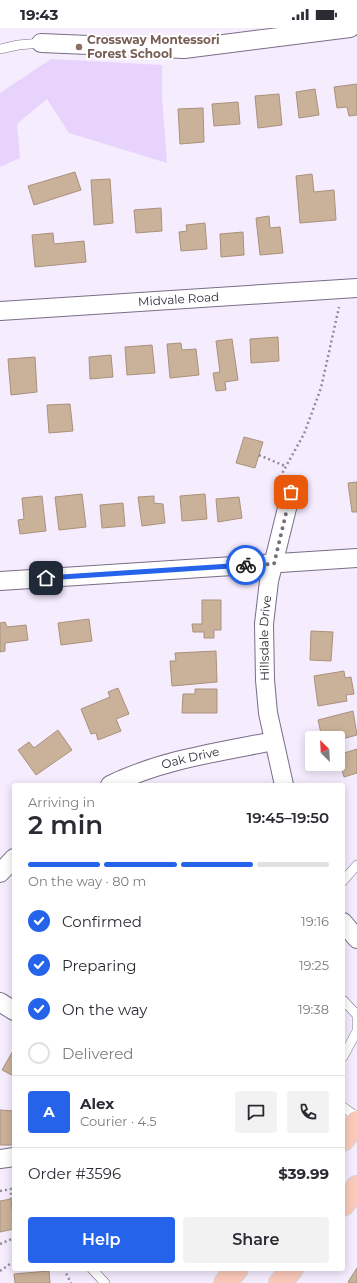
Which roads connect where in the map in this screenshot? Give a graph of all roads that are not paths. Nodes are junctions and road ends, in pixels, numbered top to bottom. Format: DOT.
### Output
graph roads {
  1 [pos="350,28"];
  2 [pos="41,43"];
  3 [pos="0,49"];
  4 [pos="357,288"];
  5 [pos="0,310"];
  6 [pos="284,488"];
  7 [pos="357,558"];
  8 [pos="274,564"];
  9 [pos="0,581"];
  10 [pos="274,741"];
  11 [pos="114,783"];
  12 [pos="284,783"];
  13 [pos="12,860"];
  14 [pos="357,865"];
  15 [pos="0,874"];
  16 [pos="345,879"];
  17 [pos="345,924"];
  18 [pos="357,938"];
  19 [pos="0,1002"];
  20 [pos="345,1002"];
  21 [pos="12,1010"];
  22 [pos="357,1031"];
  23 [pos="345,1053"];
  24 [pos="345,1108"];
  25 [pos="357,1117"];
  26 [pos="357,1122"];
  27 [pos="345,1137"];
  28 [pos="12,1157"];
  29 [pos="0,1159"];
  30 [pos="357,1187"];
  31 [pos="345,1202"];
  32 [pos="94,1271"];
  33 [pos="234,1271"];
  34 [pos="290,1271"];
  35 [pos="105,1283"];
  36 [pos="224,1283"];
  37 [pos="280,1283"];
  1 -- 2 [label="street"];
  2 -- 3 [label="lane"];
  4 -- 5 [label="street, Midvale Road"];
  6 -- 8 [label="street, Hillsdale Drive"];
  7 -- 8 [label="street"];
  8 -- 9 [label="street"];
  8 -- 10 [label="street, Hillsdale Drive"];
  10 -- 11 [label="street, Oak Drive"];
  10 -- 12 [label="street, Hillsdale Drive"];
  13 -- 15 [label="street"];
  14 -- 16 [label="lane"];
  17 -- 18 [label="street"];
  19 -- 21 [label="street"];
  20 -- 22 [label="lane"];
  22 -- 23 [label="lane"];
  24 -- 25 [label="lane"];
  26 -- 27 [label="main road"];
  28 -- 29 [label="street"];
  30 -- 31 [label="main road"];
  32 -- 35 [label="lane"];
  33 -- 36 [label="main road"];
  34 -- 37 [label="main road"];
}
